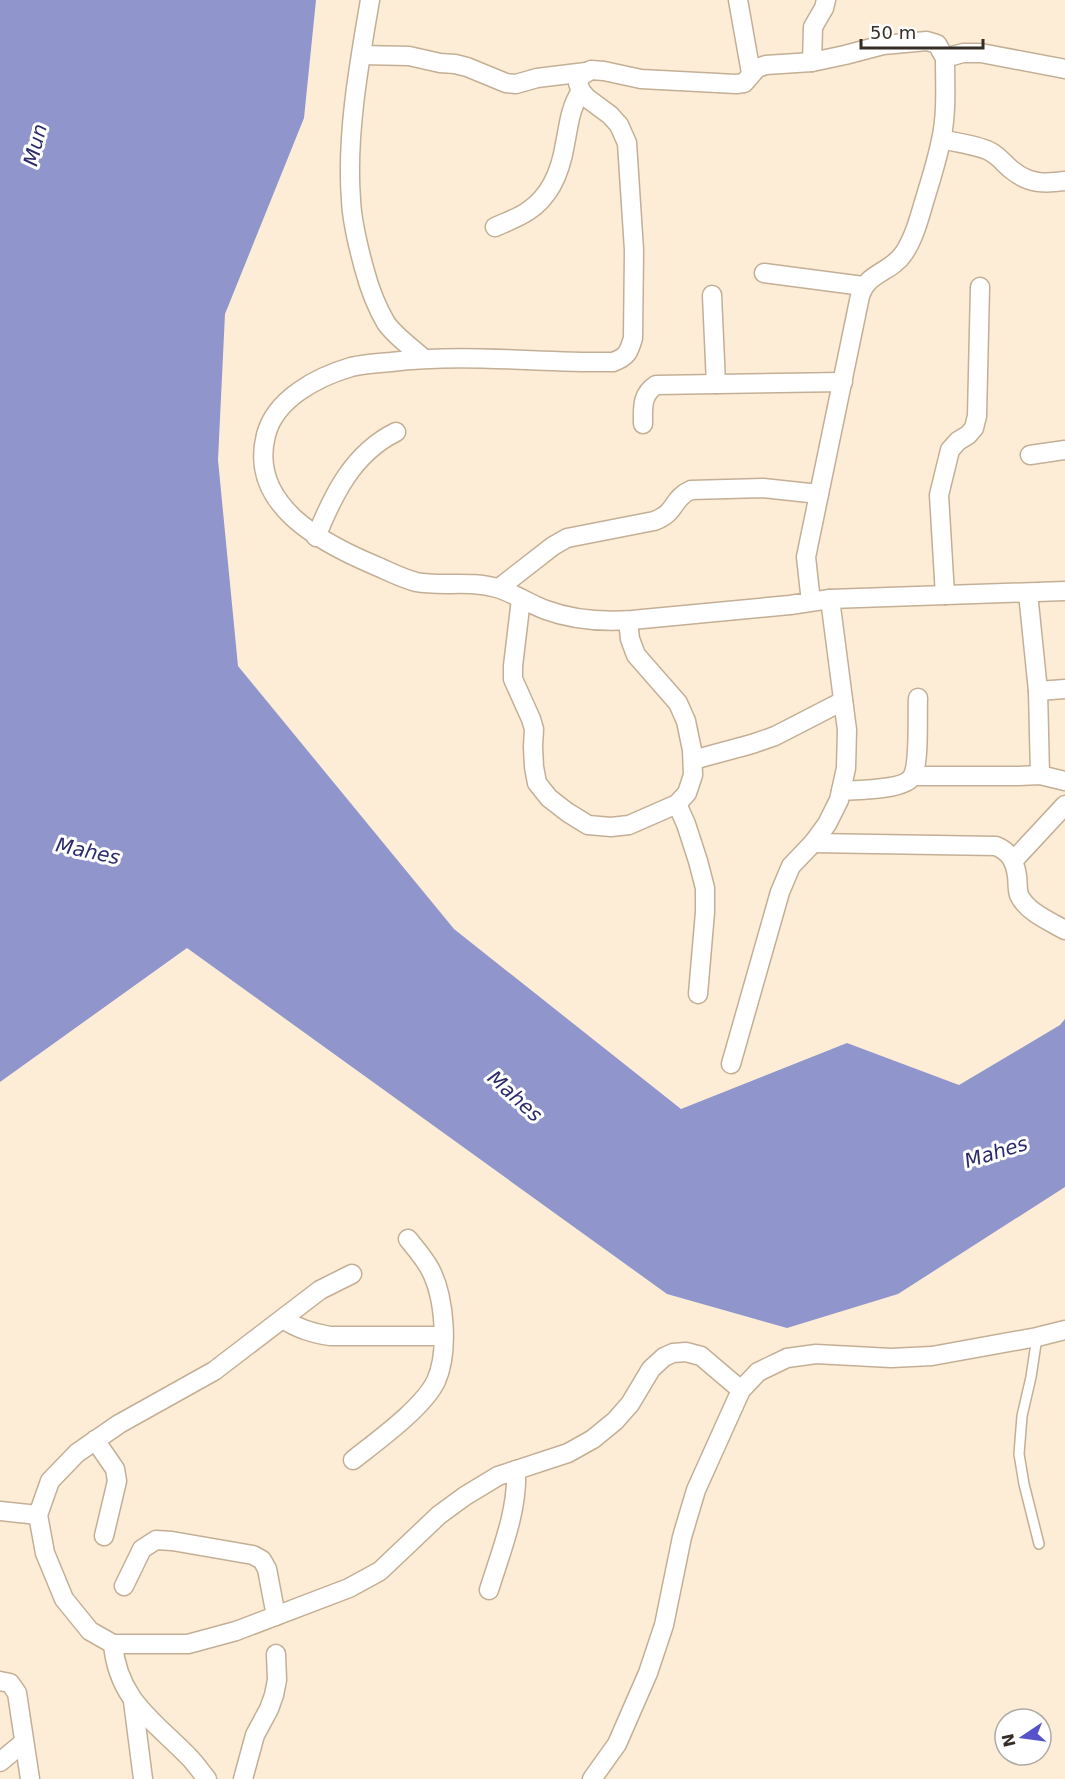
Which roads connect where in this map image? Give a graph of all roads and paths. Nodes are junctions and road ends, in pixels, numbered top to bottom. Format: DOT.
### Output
graph roads {
  1 [pos="370,0"];
  2 [pos="738,0"];
  3 [pos="826,0"];
  4 [pos="361,54"];
  5 [pos="945,58"];
  6 [pos="812,62"];
  7 [pos="1065,69"];
  8 [pos="586,72"];
  9 [pos="752,73"];
  10 [pos="581,91"];
  11 [pos="942,139"];
  12 [pos="1065,181"];
  13 [pos="495,227"];
  14 [pos="764,273"];
  15 [pos="863,286"];
  16 [pos="980,287"];
  17 [pos="712,296"];
  18 [pos="423,358"];
  19 [pos="843,382"];
  20 [pos="716,384"];
  21 [pos="644,424"];
  22 [pos="396,432"];
  23 [pos="1065,450"];
  24 [pos="1030,455"];
  25 [pos="819,494"];
  26 [pos="316,537"];
  27 [pos="499,588"];
  28 [pos="1065,591"];
  29 [pos="1028,592"];
  30 [pos="945,595"];
  31 [pos="521,599"];
  32 [pos="830,599"];
  33 [pos="811,602"];
  34 [pos="628,621"];
  35 [pos="1065,689"];
  36 [pos="1038,691"];
  37 [pos="918,698"];
  38 [pos="843,701"];
  39 [pos="693,760"];
  40 [pos="1040,775"];
  41 [pos="913,776"];
  42 [pos="1065,781"];
  43 [pos="841,791"];
  44 [pos="677,804"];
  45 [pos="1065,805"];
  46 [pos="813,843"];
  47 [pos="1013,861"];
  48 [pos="1065,930"];
  49 [pos="698,993"];
  50 [pos="731,1064"];
  51 [pos="408,1239"];
  52 [pos="352,1274"];
  53 [pos="283,1319"];
  54 [pos="1065,1330"];
  55 [pos="444,1336"];
  56 [pos="1037,1337"];
  57 [pos="741,1390"];
  58 [pos="95,1440"];
  59 [pos="353,1460"];
  60 [pos="516,1470"];
  61 [pos="0,1511"];
  62 [pos="38,1515"];
  63 [pos="104,1536"];
  64 [pos="1039,1544"];
  65 [pos="124,1587"];
  66 [pos="489,1590"];
  67 [pos="276,1616"];
  68 [pos="113,1644"];
  69 [pos="276,1654"];
  70 [pos="0,1681"];
  71 [pos="133,1701"];
  72 [pos="24,1742"];
  73 [pos="0,1762"];
  74 [pos="30,1779"];
  75 [pos="143,1779"];
  76 [pos="207,1779"];
  77 [pos="243,1779"];
  78 [pos="592,1779"];
  1 -- 4 [label="street"];
  2 -- 9 [label="street"];
  3 -- 6 [label="street"];
  4 -- 8 [label="street"];
  4 -- 18 [label="street"];
  5 -- 6 [label="street"];
  5 -- 7 [label="street"];
  5 -- 11 [label="street"];
  6 -- 9 [label="street"];
  8 -- 9 [label="street"];
  8 -- 10 [label="street"];
  10 -- 13 [label="street"];
  10 -- 18 [label="street"];
  11 -- 12 [label="street"];
  11 -- 15 [label="street"];
  14 -- 15 [label="street"];
  15 -- 19 [label="street"];
  16 -- 30 [label="street"];
  17 -- 20 [label="street"];
  18 -- 26 [label="street"];
  19 -- 20 [label="street"];
  19 -- 25 [label="street"];
  20 -- 21 [label="street"];
  22 -- 26 [label="street"];
  23 -- 24 [label="street"];
  25 -- 27 [label="street"];
  25 -- 33 [label="street"];
  26 -- 27 [label="street"];
  27 -- 31 [label="street"];
  28 -- 29 [label="street"];
  29 -- 30 [label="street"];
  29 -- 36 [label="street"];
  30 -- 32 [label="street"];
  31 -- 34 [label="street"];
  31 -- 44 [label="street"];
  32 -- 33 [label="street"];
  32 -- 38 [label="street"];
  33 -- 34 [label="street"];
  34 -- 39 [label="street"];
  35 -- 36 [label="street"];
  36 -- 40 [label="street"];
  37 -- 41 [label="street"];
  38 -- 39 [label="street"];
  38 -- 43 [label="street"];
  39 -- 44 [label="street"];
  40 -- 41 [label="street"];
  40 -- 42 [label="street"];
  41 -- 43 [label="street"];
  43 -- 46 [label="street"];
  44 -- 49 [label="street"];
  45 -- 47 [label="street"];
  46 -- 47 [label="street"];
  46 -- 50 [label="street"];
  47 -- 48 [label="street"];
  51 -- 55 [label="street"];
  52 -- 53 [label="street"];
  53 -- 55 [label="street"];
  53 -- 58 [label="street"];
  54 -- 56 [label="street"];
  55 -- 59 [label="street"];
  56 -- 57 [label="street"];
  56 -- 64 [label="lane"];
  57 -- 60 [label="street"];
  57 -- 78 [label="street"];
  58 -- 62 [label="street"];
  58 -- 63 [label="street"];
  60 -- 66 [label="street"];
  60 -- 67 [label="street"];
  61 -- 62 [label="street"];
  62 -- 68 [label="street"];
  65 -- 67 [label="street"];
  67 -- 68 [label="street"];
  68 -- 71 [label="street"];
  69 -- 77 [label="street"];
  70 -- 72 [label="street"];
  71 -- 75 [label="street"];
  71 -- 76 [label="street"];
  72 -- 73 [label="street"];
  72 -- 74 [label="street"];
}
